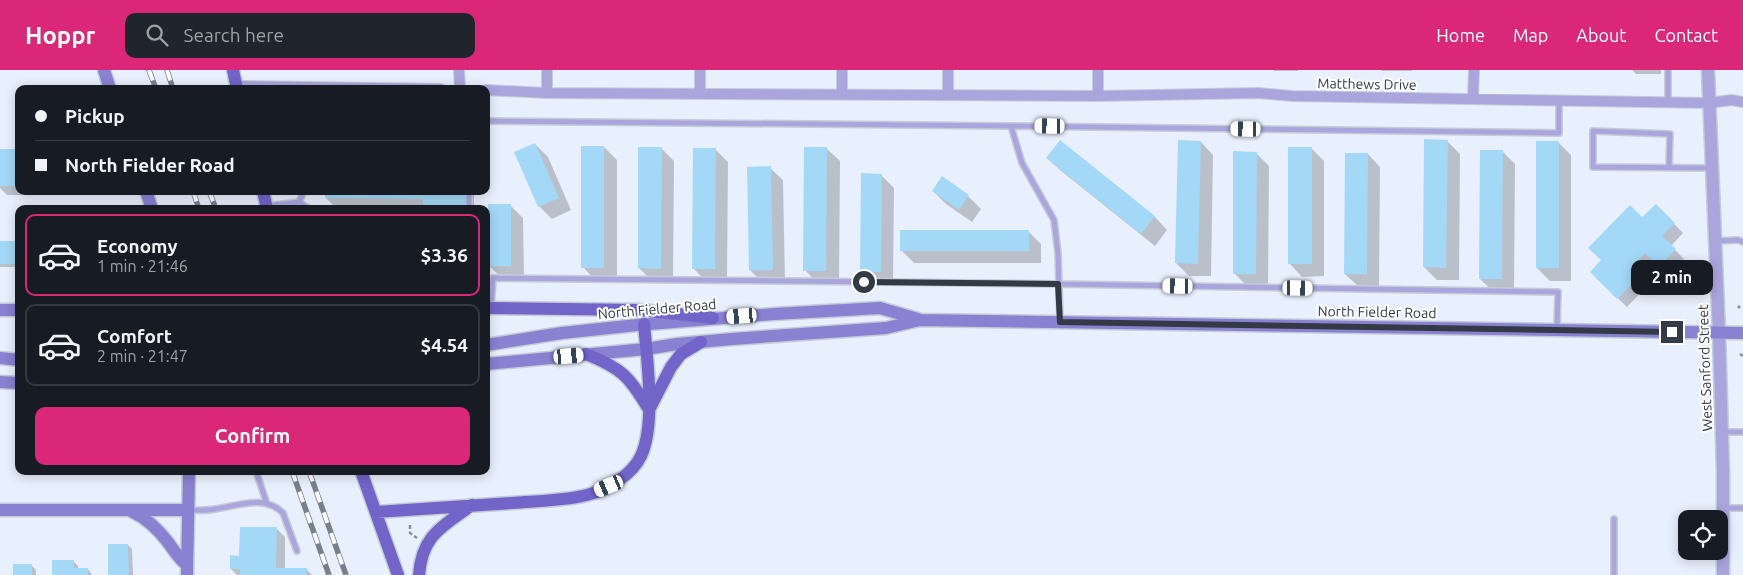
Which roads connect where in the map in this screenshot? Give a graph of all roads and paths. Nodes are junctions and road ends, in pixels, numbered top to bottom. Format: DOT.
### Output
graph roads {
  1 [pos="104,70"];
  2 [pos="232,70"];
  3 [pos="459,70"];
  4 [pos="547,70"];
  5 [pos="700,70"];
  6 [pos="842,70"];
  7 [pos="948,70"];
  8 [pos="1098,70"];
  9 [pos="1474,70"];
  10 [pos="1668,70"];
  11 [pos="1708,70"];
  12 [pos="109,85"];
  13 [pos="236,85"];
  14 [pos="460,85"];
  15 [pos="490,90"];
  16 [pos="547,93"];
  17 [pos="700,94"];
  18 [pos="842,94"];
  19 [pos="948,94"];
  20 [pos="1098,96"];
  21 [pos="1474,99"];
  22 [pos="1559,100"];
  23 [pos="1668,102"];
  24 [pos="1743,102"];
  25 [pos="1708,103"];
  26 [pos="490,121"];
  27 [pos="1011,126"];
  28 [pos="1669,168"];
  29 [pos="1712,168"];
  30 [pos="302,195"];
  31 [pos="299,202"];
  32 [pos="283,205"];
  33 [pos="303,205"];
  34 [pos="1715,240"];
  35 [pos="1743,242"];
  36 [pos="1058,284"];
  37 [pos="490,296"];
  38 [pos="490,308"];
  39 [pos="0,310"];
  40 [pos="15,310"];
  41 [pos="713,318"];
  42 [pos="920,320"];
  43 [pos="1060,322"];
  44 [pos="644,324"];
  45 [pos="1557,330"];
  46 [pos="1720,333"];
  47 [pos="1743,333"];
  48 [pos="700,342"];
  49 [pos="490,344"];
  50 [pos="646,349"];
  51 [pos="586,354"];
  52 [pos="0,358"];
  53 [pos="15,360"];
  54 [pos="490,364"];
  55 [pos="0,382"];
  56 [pos="15,383"];
  57 [pos="649,410"];
  58 [pos="1722,432"];
  59 [pos="1743,432"];
  60 [pos="190,475"];
  61 [pos="257,475"];
  62 [pos="362,475"];
  63 [pos="267,504"];
  64 [pos="472,506"];
  65 [pos="1723,508"];
  66 [pos="1743,508"];
  67 [pos="0,510"];
  68 [pos="128,510"];
  69 [pos="187,510"];
  70 [pos="376,512"];
  71 [pos="1614,519"];
  72 [pos="410,526"];
  73 [pos="410,533"];
  74 [pos="404,535"];
  75 [pos="422,541"];
  76 [pos="297,551"];
  77 [pos="187,570"];
  78 [pos="398,575"];
  79 [pos="419,575"];
  80 [pos="1614,575"];
  81 [pos="1723,575"];
  1 -- 12 [label="main road"];
  2 -- 13 [label="main road"];
  3 -- 14 [label="street"];
  4 -- 16 [label="street"];
  5 -- 17 [label="street"];
  6 -- 18 [label="street"];
  7 -- 19 [label="street"];
  8 -- 20 [label="street"];
  9 -- 21 [label="street"];
  10 -- 23 [label="lane"];
  11 -- 25 [label="street, West Sanford Street"];
  15 -- 16 [label="street, Matthews Drive"];
  16 -- 17 [label="street, Matthews Drive"];
  17 -- 18 [label="street, Matthews Drive"];
  18 -- 19 [label="street, Matthews Drive"];
  19 -- 20 [label="street, Matthews Drive"];
  20 -- 21 [label="street, Matthews Drive"];
  21 -- 22 [label="street, Matthews Drive"];
  22 -- 23 [label="street, Matthews Drive"];
  22 -- 27 [label="lane"];
  23 -- 25 [label="street, Matthews Drive"];
  24 -- 25 [label="street, Matthews Drive"];
  25 -- 29 [label="street, West Sanford Street"];
  26 -- 27 [label="lane"];
  27 -- 36 [label="lane"];
  28 -- 28 [label="lane"];
  28 -- 29 [label="lane"];
  29 -- 34 [label="street, West Sanford Street"];
  30 -- 31 [label="lane"];
  31 -- 32 [label="lane"];
  31 -- 33 [label="lane"];
  34 -- 35 [label="lane"];
  34 -- 46 [label="street, West Sanford Street"];
  36 -- 37 [label="lane"];
  36 -- 43 [label="lane"];
  36 -- 45 [label="lane"];
  38 -- 41 [label="main road"];
  39 -- 40 [label="main road"];
  41 -- 42 [label="main road, North Fielder Road"];
  41 -- 44 [label="main road, North Fielder Road"];
  42 -- 43 [label="main road, North Fielder Road"];
  42 -- 48 [label="main road, North Fielder Road"];
  43 -- 45 [label="main road, North Fielder Road"];
  44 -- 49 [label="main road, North Fielder Road"];
  44 -- 50 [label="main road"];
  45 -- 46 [label="main road, North Fielder Road"];
  46 -- 47 [label="main road, North Fielder Road"];
  46 -- 58 [label="street, West Sanford Street"];
  48 -- 50 [label="main road, North Fielder Road"];
  48 -- 57 [label="main road"];
  50 -- 51 [label="main road, North Fielder Road"];
  50 -- 57 [label="main road"];
  51 -- 54 [label="main road, North Fielder Road"];
  51 -- 57 [label="main road"];
  52 -- 53 [label="main road"];
  55 -- 56 [label="main road"];
  57 -- 64 [label="main road"];
  58 -- 59 [label="lane"];
  58 -- 65 [label="street, West Sanford Street"];
  60 -- 69 [label="main road"];
  61 -- 63 [label="lane"];
  62 -- 70 [label="main road"];
  63 -- 69 [label="lane"];
  63 -- 76 [label="lane"];
  64 -- 70 [label="main road"];
  64 -- 79 [label="main road"];
  65 -- 66 [label="lane"];
  65 -- 81 [label="street, West Sanford Street"];
  67 -- 68 [label="main road"];
  68 -- 69 [label="main road"];
  68 -- 77 [label="main road"];
  69 -- 77 [label="main road"];
  70 -- 78 [label="main road"];
  71 -- 80 [label="lane"];
  72 -- 73 [label="path"];
  73 -- 74 [label="path"];
  73 -- 75 [label="path"];
}
